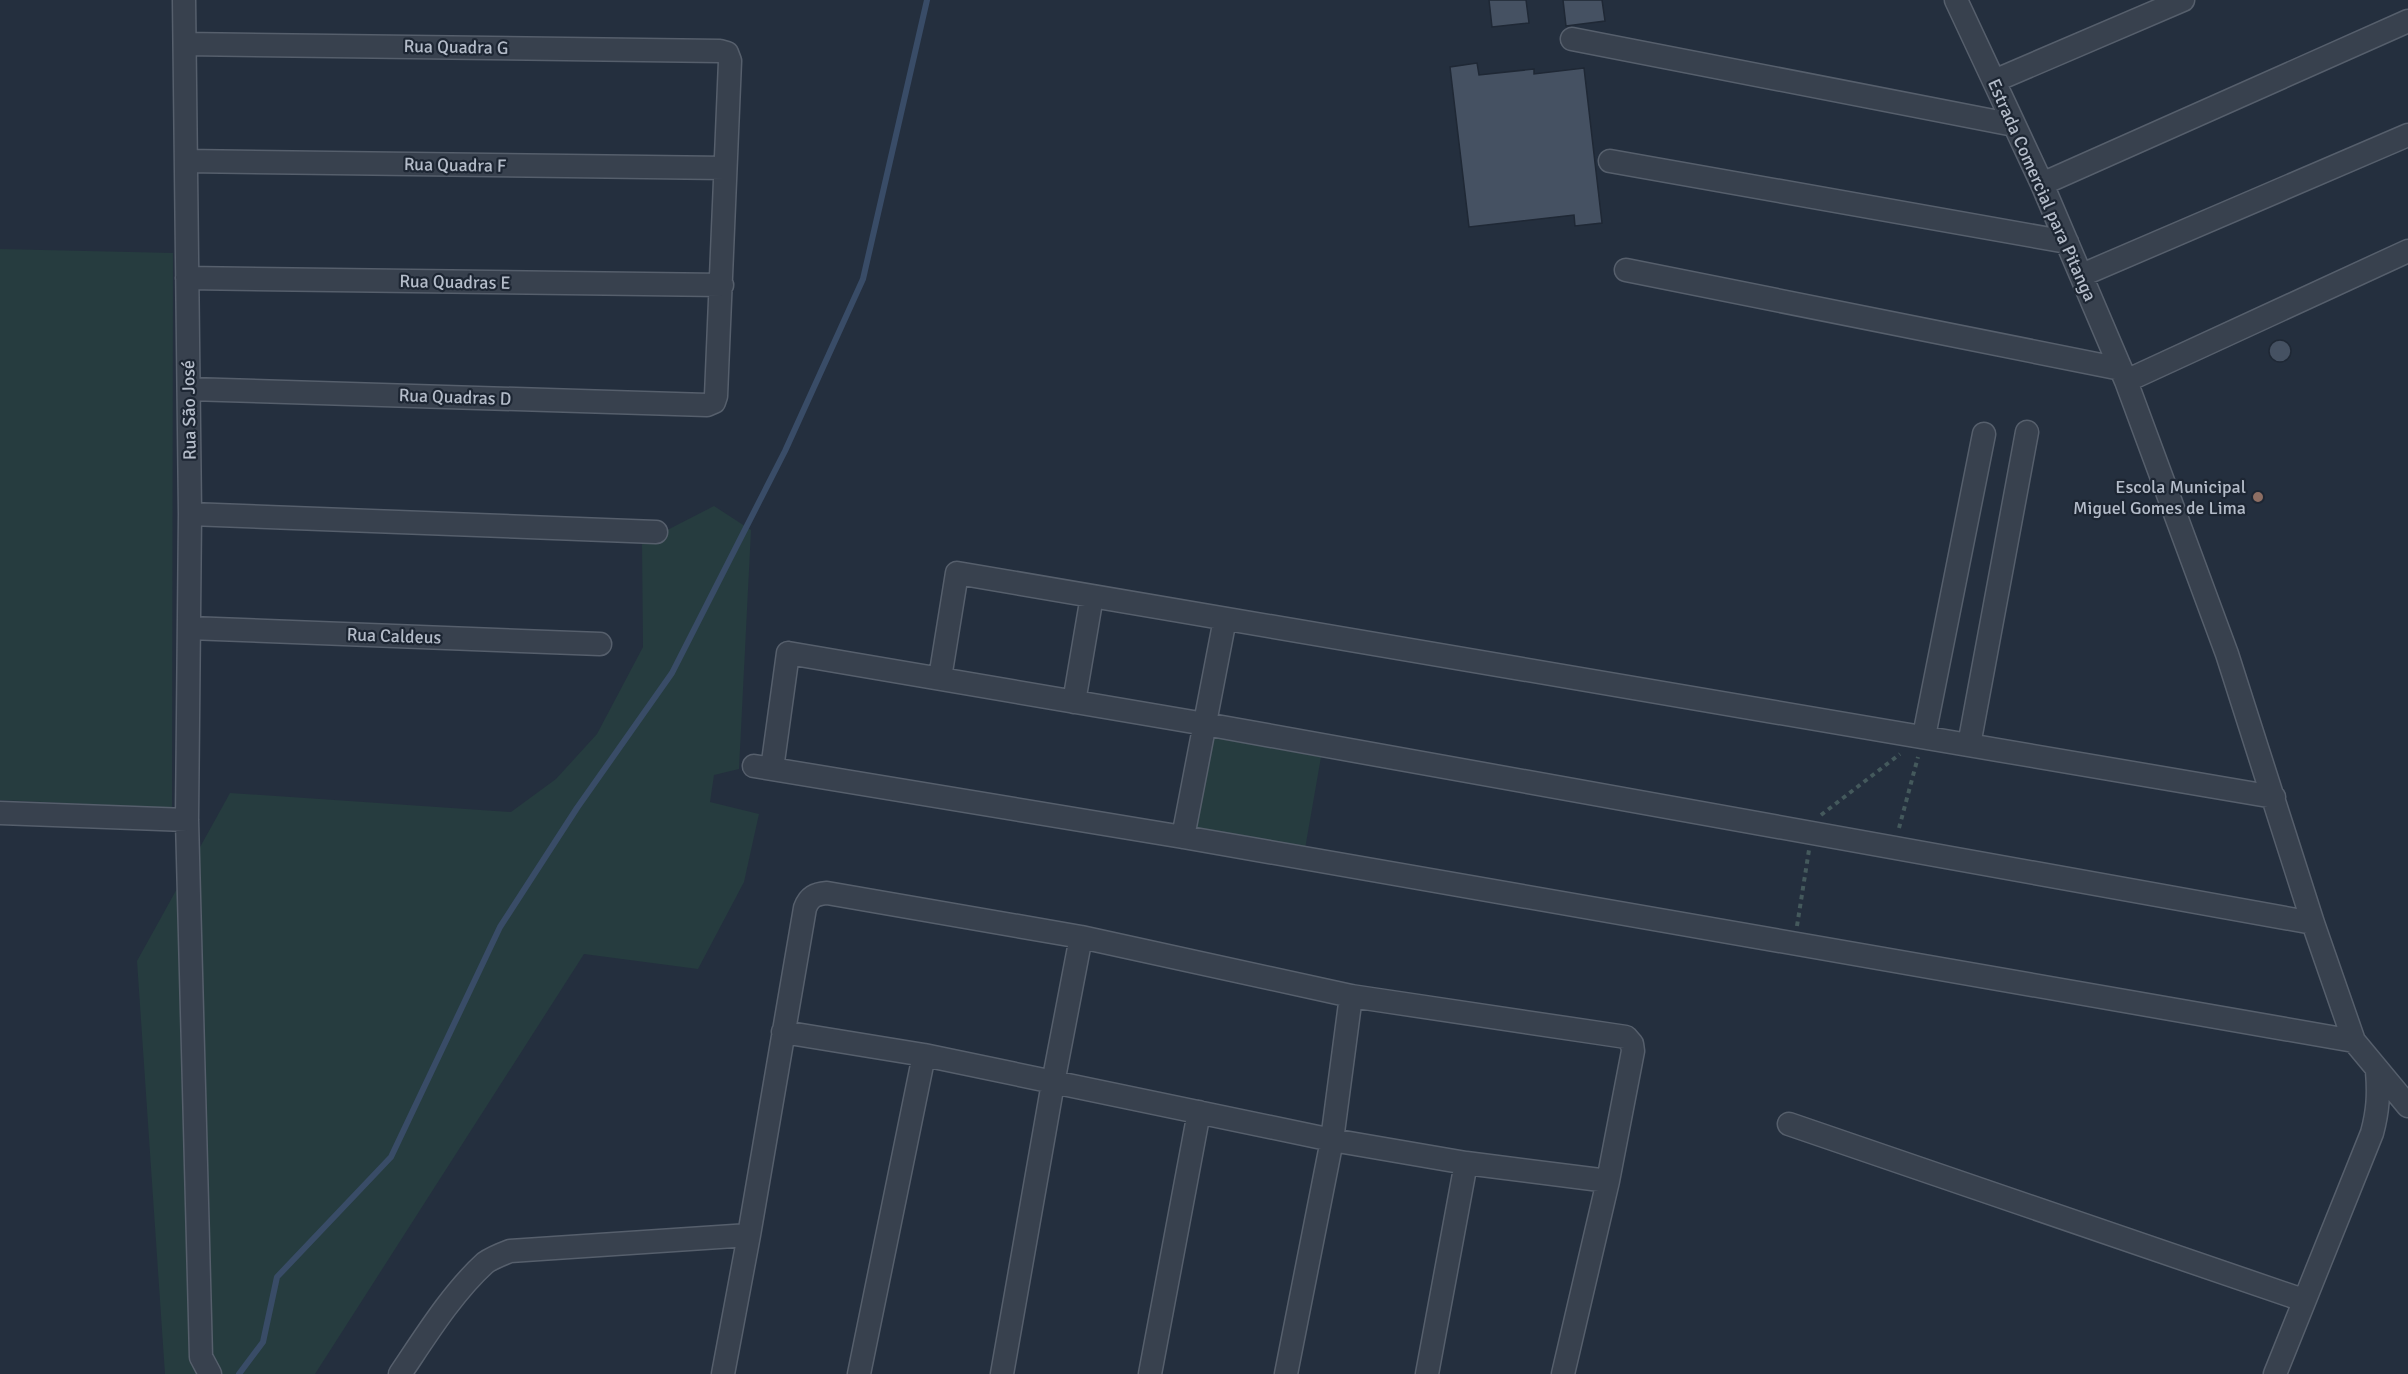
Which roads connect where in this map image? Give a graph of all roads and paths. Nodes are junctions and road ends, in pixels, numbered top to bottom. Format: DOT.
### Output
graph roads {
  1 [pos="184,0"];
  2 [pos="1956,0"];
  3 [pos="2183,0"];
  4 [pos="2408,21"];
  5 [pos="1572,39"];
  6 [pos="185,44"];
  7 [pos="1994,81"];
  8 [pos="2014,125"];
  9 [pos="2408,135"];
  10 [pos="186,161"];
  11 [pos="1610,161"];
  12 [pos="725,168"];
  13 [pos="2042,184"];
  14 [pos="2067,242"];
  15 [pos="2408,252"];
  16 [pos="1626,270"];
  17 [pos="2082,275"];
  18 [pos="187,278"];
  19 [pos="722,285"];
  20 [pos="2124,375"];
  21 [pos="189,389"];
  22 [pos="2027,432"];
  23 [pos="1984,434"];
  24 [pos="190,514"];
  25 [pos="656,532"];
  26 [pos="1092,596"];
  27 [pos="1225,619"];
  28 [pos="189,628"];
  29 [pos="600,644"];
  30 [pos="940,678"];
  31 [pos="1074,702"];
  32 [pos="1205,724"];
  33 [pos="1924,736"];
  34 [pos="1969,745"];
  35 [pos="2274,797"];
  36 [pos="0,813"];
  37 [pos="187,820"];
  38 [pos="1811,834"];
  39 [pos="1183,837"];
  40 [pos="1894,849"];
  41 [pos="2313,923"];
  42 [pos="1081,937"];
  43 [pos="1794,944"];
  44 [pos="1351,996"];
  45 [pos="783,1032"];
  46 [pos="2354,1041"];
  47 [pos="924,1055"];
  48 [pos="2377,1071"];
  49 [pos="1053,1083"];
  50 [pos="2408,1106"];
  51 [pos="1199,1112"];
  52 [pos="1789,1124"];
  53 [pos="1332,1140"];
  54 [pos="1466,1163"];
  55 [pos="1608,1181"];
  56 [pos="749,1235"];
  57 [pos="2303,1300"];
  58 [pos="203,1368"];
  59 [pos="400,1374"];
  60 [pos="723,1374"];
  61 [pos="859,1374"];
  62 [pos="1002,1374"];
  63 [pos="1150,1374"];
  64 [pos="1286,1374"];
  65 [pos="1427,1374"];
  66 [pos="1563,1374"];
  67 [pos="2275,1374"];
  1 -- 6 [label="street, Rua São José"];
  2 -- 7 [label="street, Estrada Comercial para Pitanga"];
  3 -- 7 [label="street"];
  4 -- 13 [label="street"];
  5 -- 8 [label="street"];
  6 -- 10 [label="street, Rua São José"];
  6 -- 12 [label="street, Rua Quadra G"];
  7 -- 8 [label="street, Estrada Comercial para Pitanga"];
  8 -- 13 [label="street, Estrada Comercial para Pitanga"];
  9 -- 17 [label="street"];
  10 -- 12 [label="street, Rua Quadra F"];
  10 -- 18 [label="street, Rua São José"];
  11 -- 14 [label="street"];
  12 -- 19 [label="street"];
  13 -- 14 [label="street, Estrada Comercial para Pitanga"];
  14 -- 17 [label="street, Estrada Comercial para Pitanga"];
  15 -- 20 [label="street"];
  16 -- 20 [label="street"];
  17 -- 20 [label="street, Estrada Comercial para Pitanga"];
  18 -- 19 [label="street, Rua Quadras E"];
  18 -- 21 [label="street, Rua São José"];
  19 -- 21 [label="street, Rua Quadras D"];
  20 -- 35 [label="street, Estrada Comercial para Pitanga"];
  21 -- 24 [label="street, Rua São José"];
  22 -- 34 [label="street"];
  23 -- 33 [label="street"];
  24 -- 25 [label="street"];
  24 -- 28 [label="street, Rua São José"];
  26 -- 27 [label="street"];
  26 -- 30 [label="street"];
  26 -- 31 [label="street"];
  27 -- 32 [label="street"];
  27 -- 33 [label="street"];
  28 -- 29 [label="street, Rua Caldeus"];
  28 -- 37 [label="street, Rua São José"];
  30 -- 31 [label="street"];
  30 -- 39 [label="street"];
  31 -- 32 [label="street"];
  32 -- 38 [label="street"];
  32 -- 39 [label="street"];
  33 -- 34 [label="street"];
  33 -- 38 [label="path"];
  33 -- 40 [label="path"];
  34 -- 35 [label="street"];
  35 -- 41 [label="street, Estrada Comercial para Pitanga"];
  36 -- 37 [label="street"];
  37 -- 58 [label="street, Rua São José"];
  38 -- 40 [label="street"];
  38 -- 43 [label="path"];
  39 -- 43 [label="street"];
  40 -- 41 [label="street"];
  41 -- 46 [label="street, Estrada Comercial para Pitanga"];
  42 -- 44 [label="street"];
  42 -- 45 [label="street"];
  42 -- 49 [label="street"];
  43 -- 46 [label="street"];
  44 -- 53 [label="street"];
  44 -- 55 [label="street"];
  45 -- 47 [label="street"];
  45 -- 56 [label="street"];
  46 -- 48 [label="street, Estrada Comercial para Pitanga"];
  47 -- 49 [label="street"];
  47 -- 61 [label="street"];
  48 -- 50 [label="street, Estrada Comercial para Pitanga"];
  48 -- 57 [label="street"];
  49 -- 51 [label="street"];
  49 -- 62 [label="street"];
  51 -- 53 [label="street"];
  51 -- 63 [label="street"];
  52 -- 57 [label="street"];
  53 -- 54 [label="street"];
  53 -- 64 [label="street"];
  54 -- 55 [label="street"];
  54 -- 65 [label="street"];
  55 -- 66 [label="street"];
  56 -- 59 [label="street"];
  56 -- 60 [label="street"];
  57 -- 67 [label="street"];
}
